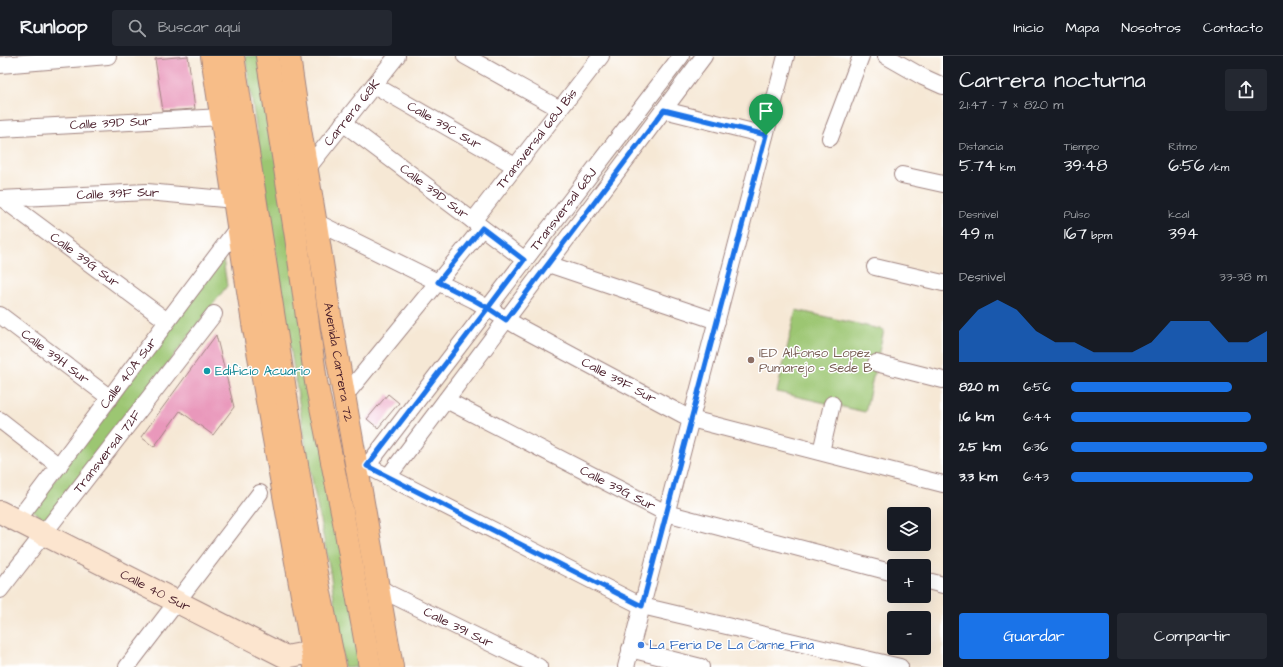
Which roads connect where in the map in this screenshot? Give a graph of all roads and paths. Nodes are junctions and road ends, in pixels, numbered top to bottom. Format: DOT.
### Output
graph roads {
  1 [pos="108,56"];
  2 [pos="212,56"];
  3 [pos="216,56"];
  4 [pos="232,56"];
  5 [pos="267,56"];
  6 [pos="289,56"];
  7 [pos="397,56"];
  8 [pos="465,56"];
  9 [pos="681,56"];
  10 [pos="704,56"];
  11 [pos="786,56"];
  12 [pos="861,56"];
  13 [pos="886,56"];
  14 [pos="599,57"];
  15 [pos="0,65"];
  16 [pos="374,85"];
  17 [pos="943,86"];
  18 [pos="239,94"];
  19 [pos="560,109"];
  20 [pos="664,110"];
  21 [pos="222,117"];
  22 [pos="343,123"];
  23 [pos="0,129"];
  24 [pos="766,135"];
  25 [pos="830,138"];
  26 [pos="515,166"];
  27 [pos="307,169"];
  28 [pos="902,175"];
  29 [pos="943,184"];
  30 [pos="2,199"];
  31 [pos="235,200"];
  32 [pos="316,222"];
  33 [pos="478,225"];
  34 [pos="239,226"];
  35 [pos="322,256"];
  36 [pos="524,260"];
  37 [pos="548,264"];
  38 [pos="875,267"];
  39 [pos="438,282"];
  40 [pos="943,283"];
  41 [pos="488,308"];
  42 [pos="306,309"];
  43 [pos="214,314"];
  44 [pos="0,315"];
  45 [pos="506,320"];
  46 [pos="167,321"];
  47 [pos="717,321"];
  48 [pos="876,363"];
  49 [pos="943,380"];
  50 [pos="344,397"];
  51 [pos="110,398"];
  52 [pos="446,400"];
  53 [pos="832,404"];
  54 [pos="691,419"];
  55 [pos="0,420"];
  56 [pos="821,452"];
  57 [pos="59,466"];
  58 [pos="363,471"];
  59 [pos="388,477"];
  60 [pos="943,484"];
  61 [pos="260,493"];
  62 [pos="666,513"];
  63 [pos="8,517"];
  64 [pos="43,534"];
  65 [pos="887,571"];
  66 [pos="931,582"];
  67 [pos="943,586"];
  68 [pos="379,587"];
  69 [pos="0,590"];
  70 [pos="177,601"];
  71 [pos="642,606"];
  72 [pos="630,649"];
  73 [pos="313,659"];
  74 [pos="282,662"];
  75 [pos="127,667"];
  76 [pos="335,667"];
  77 [pos="370,667"];
  78 [pos="392,667"];
  79 [pos="539,667"];
  80 [pos="626,667"];
  81 [pos="701,667"];
  82 [pos="900,667"];
  1 -- 15 [label="street"];
  2 -- 21 [label="highway"];
  3 -- 18 [label="highway"];
  4 -- 18 [label="highway"];
  5 -- 42 [label="highway, Avenida Carrera 72"];
  6 -- 27 [label="highway, Avenida Carrera 72"];
  7 -- 16 [label="street, Carrera 68K"];
  8 -- 19 [label="street"];
  9 -- 36 [label="street, Transversal 68J"];
  10 -- 20 [label="street, Transversal 68J"];
  11 -- 24 [label="street"];
  12 -- 25 [label="street"];
  13 -- 17 [label="street"];
  14 -- 19 [label="street, Transversal 68J Bis"];
  16 -- 22 [label="street, Carrera 68K"];
  16 -- 26 [label="street, Calle 39C Sur"];
  18 -- 76 [label="highway"];
  19 -- 26 [label="street, Transversal 68J Bis"];
  20 -- 24 [label="street"];
  20 -- 37 [label="street, Transversal 68J"];
  21 -- 23 [label="street, Calle 39D Sur"];
  21 -- 31 [label="highway"];
  22 -- 27 [label="street, Carrera 68K"];
  22 -- 33 [label="street, Calle 39D Sur"];
  24 -- 47 [label="street"];
  26 -- 33 [label="street, Transversal 68J Bis"];
  27 -- 32 [label="highway, Avenida Carrera 72"];
  28 -- 29 [label="street"];
  30 -- 31 [label="street, Calle 39F Sur"];
  30 -- 46 [label="street, Calle 39G Sur"];
  31 -- 34 [label="highway"];
  32 -- 35 [label="highway, Avenida Carrera 72"];
  32 -- 39 [label="street, Calle 39F Sur"];
  33 -- 36 [label="street, Calle 39D Sur"];
  33 -- 39 [label="street, Transversal 68J Bis"];
  34 -- 46 [label="street, Calle 40A Sur"];
  34 -- 73 [label="highway"];
  35 -- 42 [label="highway"];
  35 -- 50 [label="highway, Avenida Carrera 72"];
  36 -- 41 [label="street, Transversal 68J"];
  37 -- 45 [label="street, Transversal 68J"];
  37 -- 47 [label="street"];
  38 -- 40 [label="street"];
  39 -- 41 [label="street, Calle 39F Sur"];
  39 -- 50 [label="street, Transversal 68J Bis"];
  41 -- 45 [label="street, Calle 39F Sur"];
  41 -- 58 [label="street, Transversal 68J"];
  42 -- 77 [label="highway, Avenida Carrera 72"];
  43 -- 64 [label="street, Transversal 72F"];
  44 -- 51 [label="street, Calle 39H Sur"];
  45 -- 52 [label="street, Transversal 68J"];
  45 -- 54 [label="street, Calle 39F Sur"];
  46 -- 51 [label="street, Calle 40A Sur"];
  47 -- 54 [label="street"];
  48 -- 49 [label="street"];
  50 -- 58 [label="highway, Avenida Carrera 72"];
  51 -- 57 [label="street, Calle 40A Sur"];
  52 -- 59 [label="street, Transversal 68J"];
  52 -- 62 [label="street, Calle 39G Sur"];
  53 -- 56 [label="street"];
  54 -- 56 [label="street, Calle 39F Sur"];
  54 -- 62 [label="street"];
  55 -- 57 [label="street"];
  56 -- 60 [label="street, Calle 39F Sur"];
  57 -- 63 [label="street, Calle 40A Sur"];
  58 -- 59 [label="street"];
  58 -- 68 [label="highway, Avenida Carrera 72"];
  59 -- 71 [label="street"];
  61 -- 70 [label="street"];
  62 -- 65 [label="street, Calle 39G Sur"];
  62 -- 71 [label="street"];
  63 -- 64 [label="street, Calle 40 Sur"];
  64 -- 69 [label="street, Transversal 72F"];
  64 -- 70 [label="street, Calle 40 Sur"];
  66 -- 67 [label="street"];
  68 -- 78 [label="highway, Avenida Carrera 72"];
  68 -- 79 [label="street, Calle 39I Sur"];
  70 -- 74 [label="street, Calle 40 Sur"];
  70 -- 75 [label="street"];
  71 -- 72 [label="street"];
  71 -- 82 [label="street"];
  72 -- 80 [label="street"];
  72 -- 81 [label="street"];
  73 -- 74 [label="street, Calle 40 Sur"];
}
